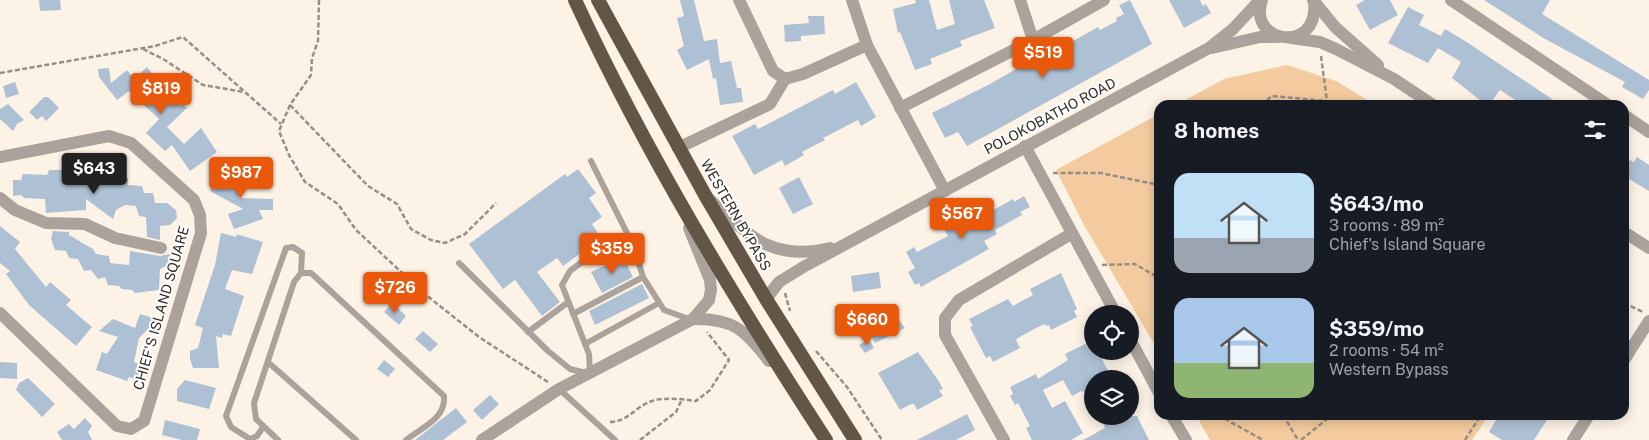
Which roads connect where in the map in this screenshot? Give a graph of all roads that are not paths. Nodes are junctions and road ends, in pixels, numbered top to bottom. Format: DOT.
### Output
graph roads {
  1 [pos="575,0"];
  2 [pos="598,0"];
  3 [pos="739,0"];
  4 [pos="852,0"];
  5 [pos="1020,0"];
  6 [pos="1104,0"];
  7 [pos="1261,0"];
  8 [pos="1451,0"];
  9 [pos="1314,1"];
  10 [pos="1469,5"];
  11 [pos="1285,37"];
  12 [pos="1033,40"];
  13 [pos="868,45"];
  14 [pos="1209,48"];
  15 [pos="785,79"];
  16 [pos="1394,79"];
  17 [pos="1426,100"];
  18 [pos="1601,100"];
  19 [pos="900,108"];
  20 [pos="1629,119"];
  21 [pos="1649,132"];
  22 [pos="1025,146"];
  23 [pos="678,148"];
  24 [pos="0,157"];
  25 [pos="591,161"];
  26 [pos="945,191"];
  27 [pos="705,195"];
  28 [pos="0,198"];
  29 [pos="680,204"];
  30 [pos="1071,234"];
  31 [pos="1629,235"];
  32 [pos="845,245"];
  33 [pos="634,246"];
  34 [pos="161,248"];
  35 [pos="1649,248"];
  36 [pos="459,263"];
  37 [pos="301,273"];
  38 [pos="643,277"];
  39 [pos="766,299"];
  40 [pos="567,303"];
  41 [pos="660,303"];
  42 [pos="1111,305"];
  43 [pos="0,312"];
  44 [pos="573,314"];
  45 [pos="693,320"];
  46 [pos="1649,321"];
  47 [pos="528,332"];
  48 [pos="585,344"];
  49 [pos="1629,352"];
  50 [pos="1139,356"];
  51 [pos="269,363"];
  52 [pos="590,374"];
  53 [pos="1154,384"];
  54 [pos="559,390"];
  55 [pos="809,414"];
  56 [pos="1174,420"];
  57 [pos="1586,420"];
  58 [pos="263,427"];
  59 [pos="278,440"];
  60 [pos="356,440"];
  61 [pos="406,440"];
  62 [pos="482,440"];
  63 [pos="615,440"];
  64 [pos="826,440"];
  65 [pos="855,440"];
  66 [pos="1004,440"];
  67 [pos="1186,440"];
  68 [pos="1573,440"];
  1 -- 29 [label="highway"];
  2 -- 23 [label="highway, WESTERN BYPASS"];
  3 -- 15 [label="street"];
  4 -- 13 [label="street"];
  5 -- 12 [label="street"];
  6 -- 12 [label="street"];
  7 -- 11 [label="street"];
  7 -- 14 [label="street, POLOKOBATHO ROAD"];
  8 -- 10 [label="street"];
  9 -- 11 [label="street"];
  9 -- 16 [label="street"];
  10 -- 18 [label="street"];
  11 -- 14 [label="street"];
  11 -- 16 [label="street"];
  12 -- 19 [label="street"];
  13 -- 15 [label="street"];
  13 -- 19 [label="street"];
  14 -- 22 [label="street, POLOKOBATHO ROAD"];
  15 -- 23 [label="street"];
  16 -- 17 [label="street"];
  19 -- 26 [label="street"];
  20 -- 21 [label="street"];
  22 -- 26 [label="street, POLOKOBATHO ROAD"];
  22 -- 30 [label="street"];
  23 -- 27 [label="highway, WESTERN BYPASS"];
  24 -- 43 [label="street, CHIEF'S ISLAND SQUARE"];
  25 -- 33 [label="lane"];
  26 -- 32 [label="street, POLOKOBATHO ROAD"];
  27 -- 32 [label="street"];
  27 -- 39 [label="highway, WESTERN BYPASS"];
  28 -- 34 [label="street"];
  29 -- 45 [label="street"];
  29 -- 55 [label="highway"];
  30 -- 42 [label="street"];
  30 -- 66 [label="street"];
  31 -- 35 [label="street"];
  32 -- 39 [label="street, POLOKOBATHO ROAD"];
  33 -- 38 [label="lane"];
  33 -- 40 [label="lane"];
  36 -- 47 [label="lane"];
  37 -- 51 [label="lane"];
  37 -- 58 [label="lane"];
  37 -- 61 [label="lane"];
  38 -- 41 [label="lane"];
  38 -- 44 [label="lane"];
  39 -- 65 [label="highway, WESTERN BYPASS"];
  40 -- 44 [label="lane"];
  40 -- 47 [label="lane"];
  41 -- 45 [label="lane"];
  41 -- 48 [label="lane"];
  44 -- 48 [label="lane"];
  45 -- 52 [label="street"];
  45 -- 55 [label="street"];
  46 -- 49 [label="street"];
  47 -- 52 [label="lane"];
  48 -- 52 [label="lane"];
  50 -- 53 [label="street"];
  51 -- 58 [label="lane"];
  51 -- 60 [label="lane"];
  52 -- 54 [label="street"];
  54 -- 62 [label="street"];
  54 -- 63 [label="lane"];
  55 -- 64 [label="highway"];
  56 -- 67 [label="street"];
  57 -- 68 [label="street"];
  58 -- 59 [label="lane"];
}
